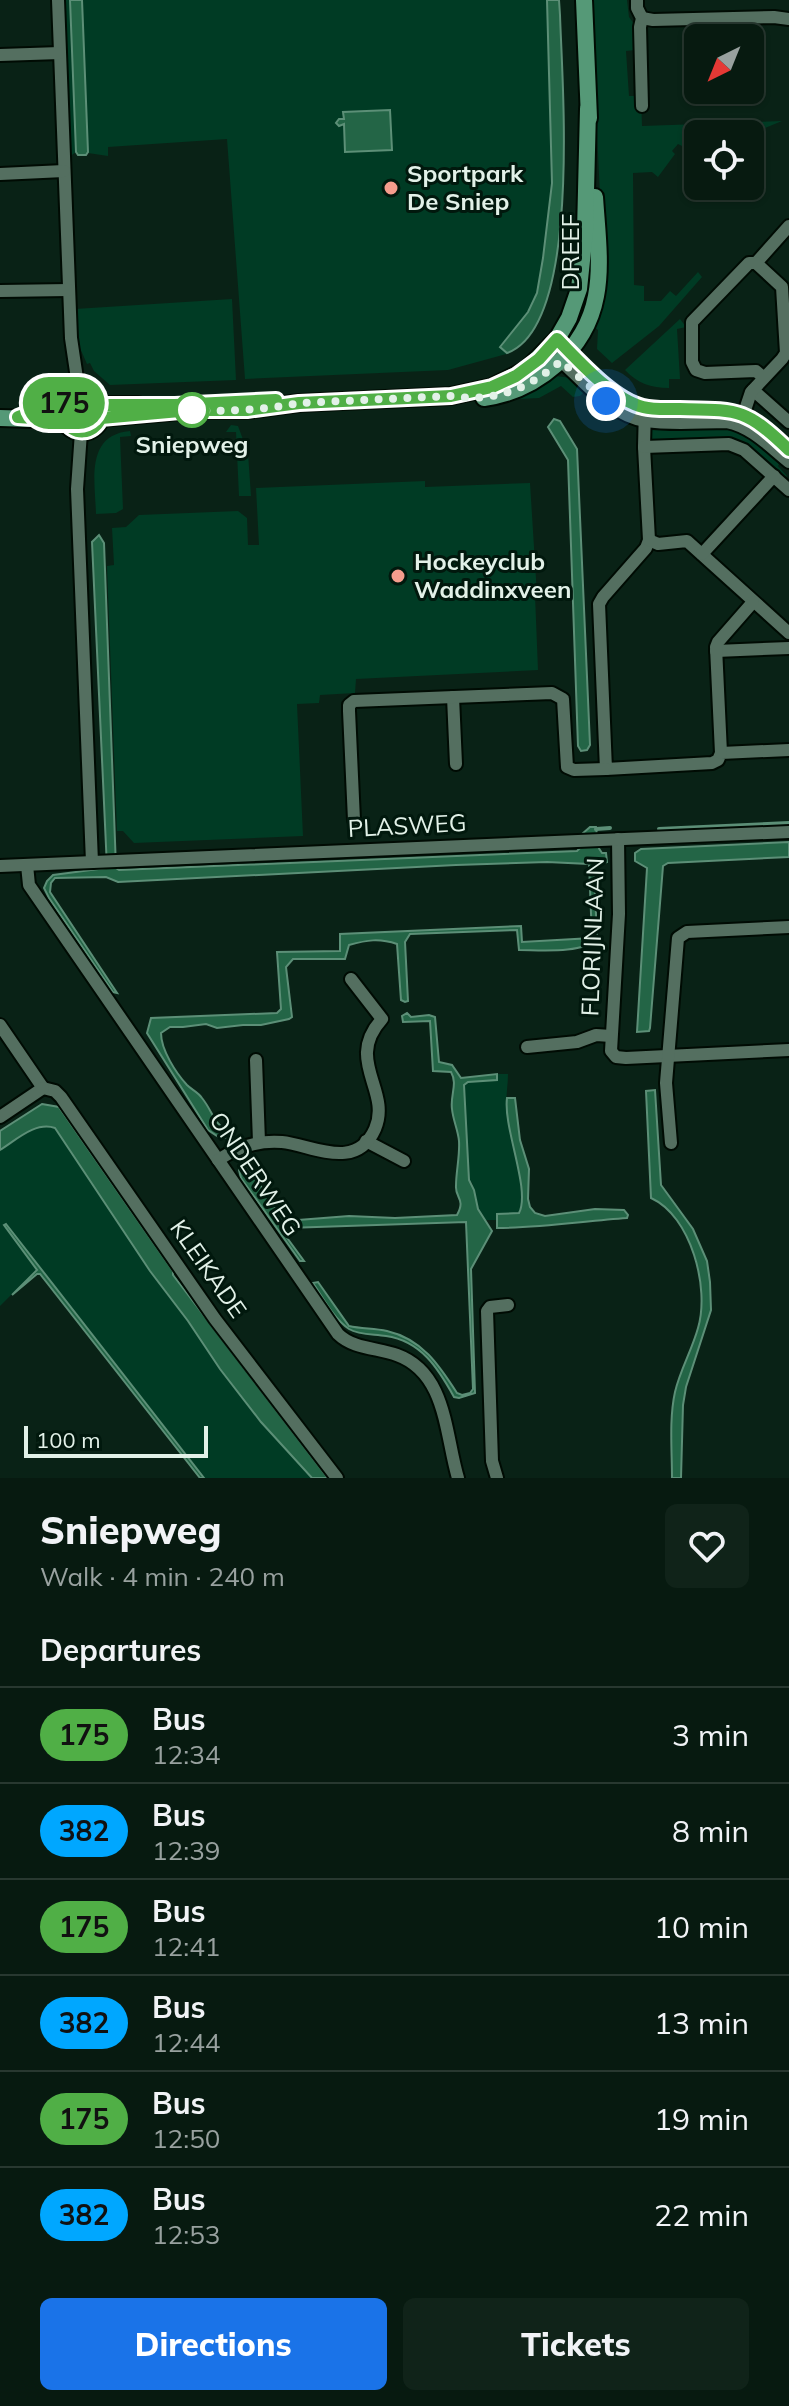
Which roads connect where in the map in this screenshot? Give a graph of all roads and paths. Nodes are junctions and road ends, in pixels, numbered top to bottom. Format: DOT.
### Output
graph roads {
  1 [pos="58,0"];
  2 [pos="584,0"];
  3 [pos="637,0"];
  4 [pos="642,18"];
  5 [pos="789,19"];
  6 [pos="60,53"];
  7 [pos="0,55"];
  8 [pos="642,106"];
  9 [pos="64,171"];
  10 [pos="0,174"];
  11 [pos="789,226"];
  12 [pos="756,263"];
  13 [pos="69,290"];
  14 [pos="0,291"];
  15 [pos="787,320"];
  16 [pos="559,350"];
  17 [pos="764,378"];
  18 [pos="753,390"];
  19 [pos="79,392"];
  20 [pos="101,411"];
  21 [pos="63,413"];
  22 [pos="645,415"];
  23 [pos="0,418"];
  24 [pos="742,419"];
  25 [pos="789,422"];
  26 [pos="81,432"];
  27 [pos="644,447"];
  28 [pos="789,450"];
  29 [pos="789,462"];
  30 [pos="774,476"];
  31 [pos="789,490"];
  32 [pos="649,540"];
  33 [pos="702,554"];
  34 [pos="753,602"];
  35 [pos="789,633"];
  36 [pos="789,648"];
  37 [pos="716,651"];
  38 [pos="453,697"];
  39 [pos="789,750"];
  40 [pos="721,753"];
  41 [pos="456,764"];
  42 [pos="606,769"];
  43 [pos="354,820"];
  44 [pos="789,832"];
  45 [pos="618,839"];
  46 [pos="92,862"];
  47 [pos="27,865"];
  48 [pos="0,866"];
  49 [pos="789,927"];
  50 [pos="351,979"];
  51 [pos="0,1025"];
  52 [pos="611,1036"];
  53 [pos="527,1047"];
  54 [pos="789,1050"];
  55 [pos="669,1056"];
  56 [pos="256,1060"];
  57 [pos="43,1088"];
  58 [pos="0,1117"];
  59 [pos="366,1141"];
  60 [pos="259,1142"];
  61 [pos="671,1143"];
  62 [pos="218,1160"];
  63 [pos="404,1161"];
  64 [pos="508,1305"];
  65 [pos="337,1478"];
  66 [pos="458,1478"];
  67 [pos="497,1478"];
  1 -- 6 [label="street"];
  2 -- 16 [label="main road, DREEF"];
  3 -- 4 [label="street"];
  4 -- 5 [label="street"];
  4 -- 8 [label="street"];
  6 -- 7 [label="street"];
  6 -- 9 [label="street"];
  9 -- 10 [label="street"];
  9 -- 13 [label="street"];
  11 -- 12 [label="street"];
  12 -- 15 [label="street"];
  12 -- 17 [label="street"];
  13 -- 14 [label="street"];
  13 -- 19 [label="street"];
  15 -- 17 [label="street"];
  16 -- 20 [label="main road, DREEF"];
  16 -- 22 [label="street"];
  17 -- 18 [label="street"];
  18 -- 24 [label="street"];
  18 -- 25 [label="street"];
  19 -- 20 [label="main road"];
  19 -- 21 [label="main road"];
  20 -- 26 [label="main road"];
  21 -- 23 [label="main road"];
  21 -- 26 [label="main road"];
  22 -- 24 [label="street"];
  22 -- 27 [label="street"];
  24 -- 28 [label="street"];
  24 -- 29 [label="street"];
  26 -- 46 [label="street"];
  27 -- 30 [label="street"];
  27 -- 32 [label="street"];
  30 -- 31 [label="street"];
  30 -- 33 [label="street"];
  32 -- 33 [label="street"];
  32 -- 42 [label="street"];
  33 -- 34 [label="street"];
  34 -- 35 [label="street"];
  34 -- 37 [label="street"];
  36 -- 37 [label="street"];
  37 -- 40 [label="street"];
  38 -- 41 [label="street"];
  38 -- 42 [label="street"];
  38 -- 43 [label="street"];
  39 -- 40 [label="street"];
  40 -- 42 [label="street"];
  44 -- 45 [label="street, PLASWEG"];
  45 -- 46 [label="street, PLASWEG"];
  45 -- 52 [label="street, FLORIJNLAAN"];
  46 -- 47 [label="street, PLASWEG"];
  47 -- 48 [label="street, PLASWEG"];
  47 -- 62 [label="street, ONDERWEG"];
  49 -- 55 [label="street"];
  50 -- 59 [label="street"];
  51 -- 57 [label="street, KLEIKADE"];
  52 -- 53 [label="street, FLORIJNLAAN"];
  52 -- 55 [label="street, FLORIJNLAAN"];
  54 -- 55 [label="street, FLORIJNLAAN"];
  55 -- 61 [label="street"];
  56 -- 60 [label="street"];
  57 -- 58 [label="street"];
  57 -- 65 [label="street, KLEIKADE"];
  59 -- 60 [label="street"];
  59 -- 63 [label="street"];
  60 -- 62 [label="street"];
  62 -- 66 [label="street, ONDERWEG"];
  64 -- 67 [label="street"];
}
